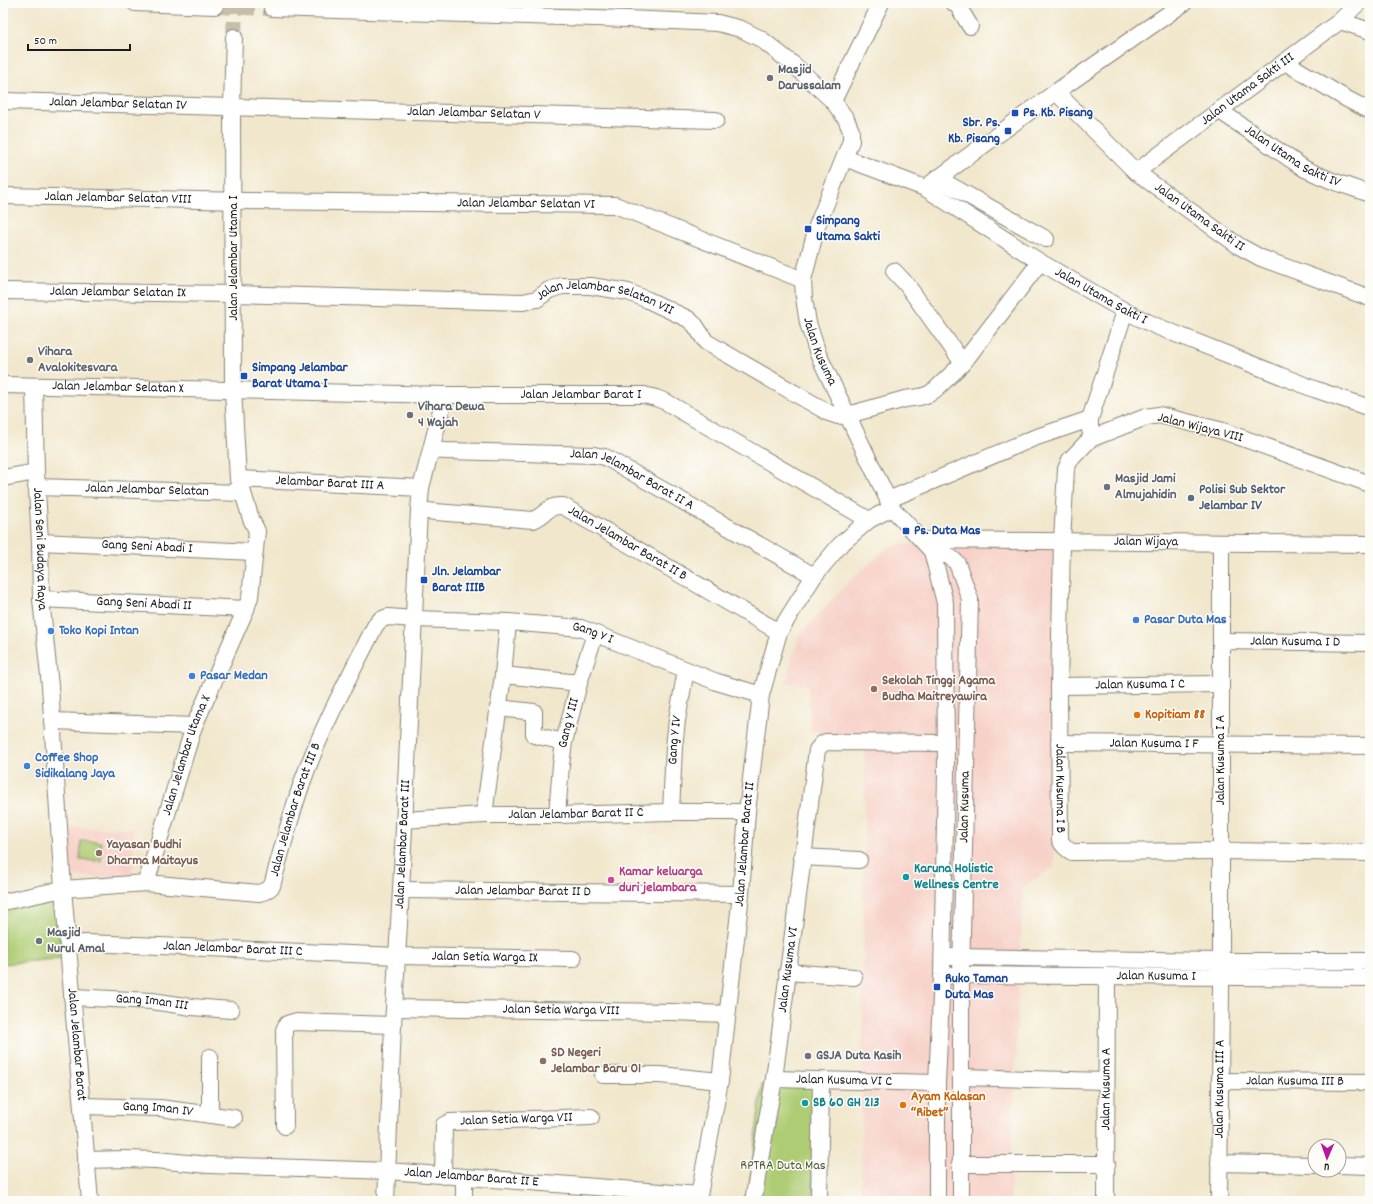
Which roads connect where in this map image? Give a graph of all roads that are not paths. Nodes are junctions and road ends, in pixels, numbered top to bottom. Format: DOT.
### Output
graph roads {
  1 [pos="135,3"];
  2 [pos="881,3"];
  3 [pos="954,3"];
  4 [pos="1184,3"];
  5 [pos="1358,3"];
  6 [pos="215,6"];
  7 [pos="272,8"];
  8 [pos="1340,21"];
  9 [pos="970,26"];
  10 [pos="1370,31"];
  11 [pos="234,37"];
  12 [pos="1285,62"];
  13 [pos="1056,92"];
  14 [pos="3,101"];
  15 [pos="833,101"];
  16 [pos="232,107"];
  17 [pos="1370,110"];
  18 [pos="1220,111"];
  19 [pos="716,120"];
  20 [pos="845,158"];
  21 [pos="1136,172"];
  22 [pos="937,178"];
  23 [pos="925,188"];
  24 [pos="1370,194"];
  25 [pos="3,196"];
  26 [pos="234,200"];
  27 [pos="1046,239"];
  28 [pos="1040,262"];
  29 [pos="894,271"];
  30 [pos="803,280"];
  31 [pos="3,291"];
  32 [pos="234,294"];
  33 [pos="1370,298"];
  34 [pos="1125,311"];
  35 [pos="963,363"];
  36 [pos="3,385"];
  37 [pos="34,386"];
  38 [pos="234,389"];
  39 [pos="445,394"];
  40 [pos="1370,408"];
  41 [pos="848,415"];
  42 [pos="1090,419"];
  43 [pos="1090,439"];
  44 [pos="431,450"];
  45 [pos="3,478"];
  46 [pos="36,480"];
  47 [pos="1370,484"];
  48 [pos="241,486"];
  49 [pos="421,488"];
  50 [pos="890,504"];
  51 [pos="419,510"];
  52 [pos="869,520"];
  53 [pos="1062,541"];
  54 [pos="40,542"];
  55 [pos="1221,543"];
  56 [pos="1370,544"];
  57 [pos="927,545"];
  58 [pos="254,552"];
  59 [pos="814,576"];
  60 [pos="41,599"];
  61 [pos="246,610"];
  62 [pos="414,619"];
  63 [pos="508,622"];
  64 [pos="779,632"];
  65 [pos="595,634"];
  66 [pos="1221,641"];
  67 [pos="1370,643"];
  68 [pos="686,670"];
  69 [pos="504,675"];
  70 [pos="579,683"];
  71 [pos="1220,684"];
  72 [pos="1059,686"];
  73 [pos="761,695"];
  74 [pos="498,708"];
  75 [pos="52,721"];
  76 [pos="194,726"];
  77 [pos="564,742"];
  78 [pos="946,743"];
  79 [pos="1059,743"];
  80 [pos="1221,745"];
  81 [pos="1370,746"];
  82 [pos="672,812"];
  83 [pos="747,812"];
  84 [pos="484,815"];
  85 [pos="557,815"];
  86 [pos="404,820"];
  87 [pos="1221,851"];
  88 [pos="1370,853"];
  89 [pos="802,857"];
  90 [pos="859,860"];
  91 [pos="146,883"];
  92 [pos="63,889"];
  93 [pos="401,890"];
  94 [pos="741,894"];
  95 [pos="3,902"];
  96 [pos="68,944"];
  97 [pos="398,956"];
  98 [pos="942,957"];
  99 [pos="962,957"];
  100 [pos="573,959"];
  101 [pos="1220,960"];
  102 [pos="1370,961"];
  103 [pos="787,972"];
  104 [pos="942,975"];
  105 [pos="961,975"];
  106 [pos="1107,976"];
  107 [pos="854,977"];
  108 [pos="1220,978"];
  109 [pos="1370,978"];
  110 [pos="72,998"];
  111 [pos="394,1008"];
  112 [pos="231,1010"];
  113 [pos="727,1014"];
  114 [pos="393,1025"];
  115 [pos="210,1057"];
  116 [pos="603,1075"];
  117 [pos="961,1077"];
  118 [pos="774,1079"];
  119 [pos="720,1081"];
  120 [pos="821,1081"];
  121 [pos="1106,1081"];
  122 [pos="1220,1081"];
  123 [pos="1370,1082"];
  124 [pos="938,1083"];
  125 [pos="82,1106"];
  126 [pos="210,1115"];
  127 [pos="591,1117"];
  128 [pos="234,1118"];
  129 [pos="285,1126"];
  130 [pos="86,1160"];
  131 [pos="1219,1163"];
  132 [pos="960,1164"];
  133 [pos="1106,1164"];
  134 [pos="1307,1165"];
  135 [pos="1347,1165"];
  136 [pos="1370,1166"];
  137 [pos="388,1171"];
  138 [pos="444,1176"];
  139 [pos="464,1178"];
  140 [pos="699,1198"];
  141 [pos="90,1201"];
  142 [pos="386,1201"];
  143 [pos="464,1201"];
  144 [pos="753,1201"];
  145 [pos="819,1201"];
  146 [pos="937,1201"];
  147 [pos="961,1201"];
  148 [pos="1106,1201"];
  149 [pos="1219,1201"];
  1 -- 6 [label="street"];
  2 -- 15 [label="street"];
  3 -- 9 [label="street"];
  4 -- 13 [label="street"];
  5 -- 8 [label="street, Jalan Utama Sakti III"];
  7 -- 15 [label="street"];
  8 -- 10 [label="street"];
  8 -- 12 [label="street, Jalan Utama Sakti III"];
  11 -- 16 [label="street, Jalan Jelambar Utama I"];
  12 -- 17 [label="street"];
  12 -- 18 [label="street, Jalan Utama Sakti III"];
  13 -- 21 [label="street, Jalan Utama Sakti II"];
  13 -- 22 [label="street"];
  14 -- 16 [label="street, Jalan Jelambar Selatan IV"];
  15 -- 20 [label="street, Jalan Kusuma"];
  16 -- 19 [label="street, Jalan Jelambar Selatan V"];
  16 -- 26 [label="street, Jalan Jelambar Utama I"];
  18 -- 21 [label="street, Jalan Utama Sakti III"];
  18 -- 24 [label="street, Jalan Utama Sakti IV"];
  20 -- 23 [label="street, Jalan Utama Sakti I"];
  20 -- 30 [label="street, Jalan Kusuma"];
  21 -- 33 [label="street, Jalan Utama Sakti II"];
  22 -- 23 [label="street"];
  22 -- 27 [label="street"];
  23 -- 28 [label="street, Jalan Utama Sakti I"];
  25 -- 26 [label="street, Jalan Jelambar Selatan VIII"];
  26 -- 30 [label="street, Jalan Jelambar Selatan VI"];
  26 -- 32 [label="street, Jalan Jelambar Utama I"];
  28 -- 34 [label="street, Jalan Utama Sakti I"];
  28 -- 35 [label="street"];
  29 -- 35 [label="street"];
  30 -- 41 [label="street, Jalan Kusuma"];
  31 -- 32 [label="street, Jalan Jelambar Selatan IX"];
  32 -- 38 [label="street, Jalan Jelambar Utama I"];
  32 -- 41 [label="street, Jalan Jelambar Selatan VII"];
  34 -- 40 [label="street, Jalan Utama Sakti I"];
  34 -- 42 [label="street"];
  35 -- 41 [label="street"];
  36 -- 37 [label="street, Jalan Jelambar Selatan X"];
  37 -- 38 [label="street, Jalan Jelambar Selatan X"];
  37 -- 46 [label="street, Jalan Seni Budaya Raya"];
  38 -- 39 [label="street, Jalan Jelambar Barat I"];
  38 -- 48 [label="street, Jalan Jelambar Utama I"];
  39 -- 44 [label="street, Jalan Jelambar Barat III"];
  39 -- 52 [label="street, Jalan Jelambar Barat I"];
  41 -- 50 [label="street, Jalan Kusuma"];
  42 -- 43 [label="street"];
  42 -- 50 [label="street"];
  43 -- 47 [label="street, Jalan Wijaya VIII"];
  43 -- 53 [label="street, Jalan Wijaya VIII"];
  44 -- 49 [label="street, Jalan Jelambar Barat III"];
  44 -- 59 [label="street, Jalan Jelambar Barat II A"];
  45 -- 46 [label="street, Jalan Jelambar Selatan"];
  46 -- 48 [label="street, Jalan Jelambar Selatan"];
  46 -- 54 [label="street, Jalan Seni Budaya Raya"];
  48 -- 49 [label="street, Jelambar Barat III A"];
  48 -- 58 [label="street, Jalan Jelambar Utama X"];
  49 -- 51 [label="street, Jalan Jelambar Barat III"];
  50 -- 52 [label="street"];
  50 -- 57 [label="street, Jalan Kusuma"];
  51 -- 62 [label="street, Jalan Jelambar Barat III"];
  51 -- 64 [label="street, Jalan Jelambar Barat II B"];
  52 -- 59 [label="street, Jalan Jelambar Barat II"];
  53 -- 55 [label="street, Jalan Wijaya"];
  53 -- 57 [label="street, Jalan Wijaya"];
  53 -- 72 [label="street, Jalan Kusuma I B"];
  54 -- 58 [label="street, Gang Seni Abadi I"];
  54 -- 60 [label="street, Jalan Seni Budaya Raya"];
  55 -- 56 [label="street, Jalan Wijaya"];
  55 -- 66 [label="street, Jalan Kusuma I A"];
  57 -- 78 [label="street, Jalan Kusuma"];
  57 -- 99 [label="street, Jalan Kusuma"];
  58 -- 61 [label="street, Jalan Jelambar Utama X"];
  59 -- 64 [label="street, Jalan Jelambar Barat II"];
  60 -- 61 [label="street, Gang Seni Abadi II"];
  60 -- 75 [label="street, Jalan Seni Budaya Raya"];
  61 -- 76 [label="street, Jalan Jelambar Utama X"];
  62 -- 63 [label="street, Gang Y I"];
  62 -- 86 [label="street, Jalan Jelambar Barat III"];
  62 -- 91 [label="street, Jalan Jelambar Barat III B"];
  63 -- 65 [label="street, Gang Y I"];
  63 -- 69 [label="street"];
  64 -- 73 [label="street, Jalan Jelambar Barat II"];
  65 -- 68 [label="street, Gang Y I"];
  65 -- 70 [label="street, Gang Y III"];
  66 -- 67 [label="street, Jalan Kusuma I D"];
  66 -- 71 [label="street, Jalan Kusuma I A"];
  68 -- 73 [label="street, Gang Y I"];
  68 -- 82 [label="street, Gang Y IV"];
  69 -- 70 [label="street"];
  69 -- 74 [label="street"];
  70 -- 77 [label="street, Gang Y III"];
  71 -- 72 [label="street, Jalan Kusuma I C"];
  71 -- 80 [label="street, Jalan Kusuma I A"];
  72 -- 79 [label="street, Jalan Kusuma I B"];
  73 -- 83 [label="street, Jalan Jelambar Barat II"];
  74 -- 77 [label="street"];
  74 -- 84 [label="street"];
  75 -- 76 [label="street"];
  75 -- 92 [label="street, Jalan Seni Budaya Raya"];
  76 -- 91 [label="street, Jalan Jelambar Utama X"];
  77 -- 85 [label="street, Gang Y III"];
  78 -- 89 [label="street, Jalan Kusuma VI"];
  78 -- 98 [label="street, Jalan Kusuma"];
  79 -- 80 [label="street, Jalan Kusuma I F"];
  79 -- 87 [label="street, Jalan Kusuma I B"];
  80 -- 81 [label="street, Jalan Kusuma I F"];
  80 -- 87 [label="street, Jalan Kusuma I A"];
  82 -- 83 [label="street, Jalan Jelambar Barat II C"];
  82 -- 85 [label="street, Jalan Jelambar Barat II C"];
  83 -- 94 [label="street, Jalan Jelambar Barat II"];
  84 -- 85 [label="street, Jalan Jelambar Barat II C"];
  84 -- 86 [label="street, Jalan Jelambar Barat II C"];
  86 -- 93 [label="street, Jalan Jelambar Barat III"];
  87 -- 88 [label="street, Jalan Kusuma I B"];
  87 -- 101 [label="street, Jalan Kusuma I A"];
  89 -- 90 [label="street"];
  89 -- 103 [label="street, Jalan Kusuma VI"];
  91 -- 92 [label="street, Jalan Jelambar Barat III B"];
  92 -- 95 [label="street, Jalan Jelambar Barat III B"];
  92 -- 96 [label="street, Jalan Jelambar Barat"];
  93 -- 94 [label="street, Jalan Jelambar Barat II D"];
  93 -- 97 [label="street, Jalan Jelambar Barat III"];
  94 -- 113 [label="street, Jalan Jelambar Barat II"];
  96 -- 97 [label="street, Jalan Jelambar Barat III C"];
  96 -- 110 [label="street, Jalan Jelambar Barat"];
  97 -- 100 [label="street, Jalan Setia Warga IX"];
  97 -- 111 [label="street, Jalan Jelambar Barat III"];
  98 -- 99 [label="street, Jalan Kusuma I"];
  98 -- 104 [label="street, Jalan Kusuma"];
  99 -- 101 [label="street, Jalan Kusuma I"];
  99 -- 105 [label="street, Jalan Kusuma"];
  101 -- 102 [label="street, Jalan Kusuma I"];
  101 -- 108 [label="street, Jalan Kusuma I A"];
  103 -- 107 [label="street"];
  103 -- 118 [label="street, Jalan Kusuma VI"];
  104 -- 105 [label="street, Jalan Kusuma I"];
  104 -- 124 [label="street, Jalan Kusuma"];
  105 -- 106 [label="street, Jalan Kusuma I"];
  105 -- 117 [label="street, Jalan Kusuma"];
  106 -- 108 [label="street, Jalan Kusuma I"];
  106 -- 121 [label="street, Jalan Kusuma A"];
  108 -- 109 [label="street, Jalan Kusuma I"];
  108 -- 122 [label="street, Jalan Kusuma III A"];
  110 -- 112 [label="street, Gang Iman III"];
  110 -- 125 [label="street, Jalan Jelambar Barat"];
  111 -- 113 [label="street, Jalan Setia Warga VIII"];
  111 -- 114 [label="street, Jalan Jelambar Barat III"];
  113 -- 119 [label="street, Jalan Jelambar Barat II"];
  114 -- 129 [label="street"];
  114 -- 137 [label="street, Jalan Jelambar Barat III"];
  115 -- 126 [label="street"];
  116 -- 119 [label="street"];
  117 -- 121 [label="street"];
  117 -- 132 [label="street, Jalan Kusuma"];
  118 -- 120 [label="street, Jalan Kusuma VI C"];
  118 -- 144 [label="street, Jalan Kusuma VI"];
  119 -- 140 [label="street, Jalan Jelambar Barat II"];
  120 -- 124 [label="street, Jalan Kusuma VI C"];
  120 -- 145 [label="street"];
  121 -- 133 [label="street, Jalan Kusuma A"];
  122 -- 123 [label="street, Jalan Kusuma III B"];
  122 -- 131 [label="street, Jalan Kusuma III A"];
  124 -- 146 [label="street, Jalan Kusuma"];
  125 -- 126 [label="street, Gang Iman IV"];
  125 -- 130 [label="street, Jalan Jelambar Barat"];
  126 -- 128 [label="street, Gang Iman IV"];
  127 -- 138 [label="street, Jalan Setia Warga VII"];
  130 -- 137 [label="street, Jalan Jelambar Barat II E"];
  130 -- 141 [label="street, Jalan Jelambar Barat"];
  131 -- 134 [label="street"];
  131 -- 149 [label="street, Jalan Kusuma III A"];
  132 -- 133 [label="street"];
  132 -- 147 [label="street, Jalan Kusuma"];
  133 -- 148 [label="street, Jalan Kusuma A"];
  135 -- 136 [label="street"];
  137 -- 138 [label="street, Jalan Jelambar Barat II E"];
  137 -- 142 [label="street, Jalan Jelambar Barat III"];
  138 -- 139 [label="street, Jalan Jelambar Barat II E"];
  139 -- 140 [label="street, Jalan Jelambar Barat II E"];
  139 -- 143 [label="street"];
}
